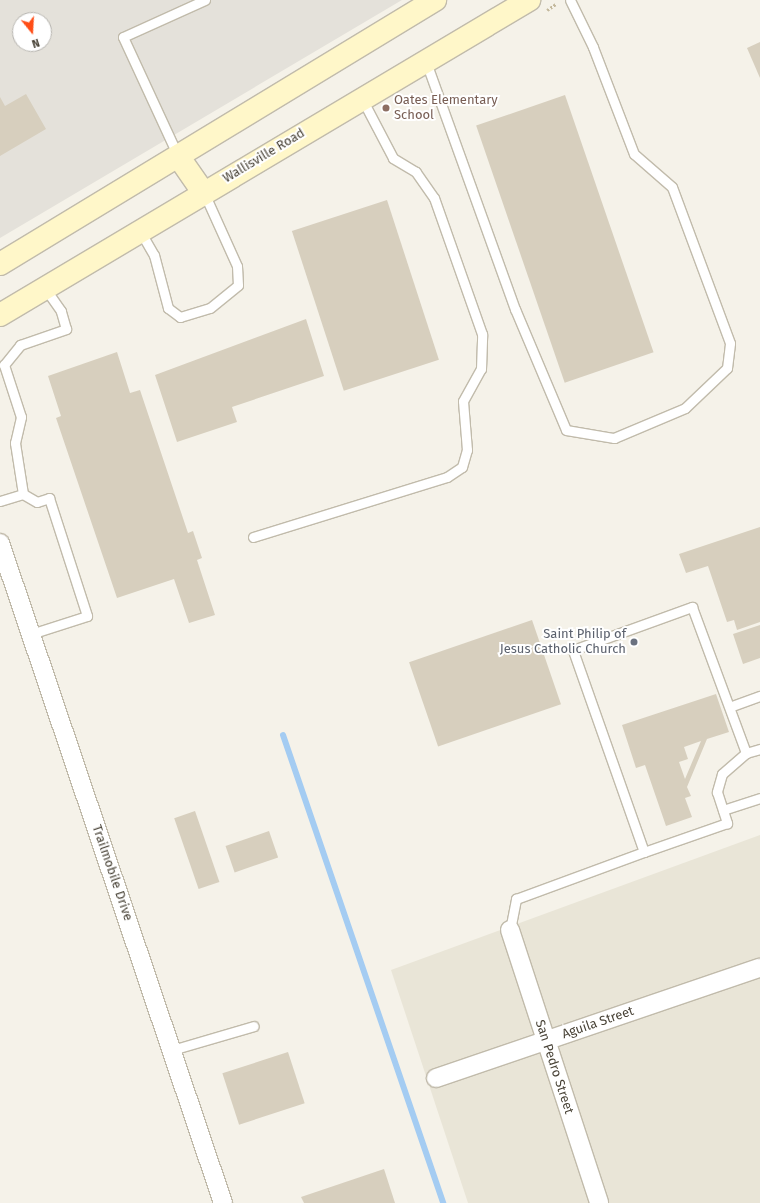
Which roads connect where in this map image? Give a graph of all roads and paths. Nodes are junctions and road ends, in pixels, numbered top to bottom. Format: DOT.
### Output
graph roads {
  1 [pos="205,0"];
  2 [pos="435,0"];
  3 [pos="529,0"];
  4 [pos="570,0"];
  5 [pos="426,61"];
  6 [pos="362,98"];
  7 [pos="178,156"];
  8 [pos="203,192"];
  9 [pos="140,230"];
  10 [pos="0,264"];
  11 [pos="44,288"];
  12 [pos="0,315"];
  13 [pos="23,494"];
  14 [pos="0,501"];
  15 [pos="253,537"];
  16 [pos="0,543"];
  17 [pos="31,634"];
  18 [pos="760,696"];
  19 [pos="732,706"];
  20 [pos="760,749"];
  21 [pos="746,753"];
  22 [pos="760,798"];
  23 [pos="723,810"];
  24 [pos="644,852"];
  25 [pos="510,930"];
  26 [pos="760,968"];
  27 [pos="254,1026"];
  28 [pos="546,1041"];
  29 [pos="172,1050"];
  30 [pos="436,1078"];
  31 [pos="223,1203"];
  32 [pos="599,1203"];
  1 -- 7 [label="lane"];
  2 -- 7 [label="main road"];
  3 -- 5 [label="main road, Wallisville Road"];
  4 -- 5 [label="lane"];
  5 -- 6 [label="main road, Wallisville Road"];
  6 -- 8 [label="main road, Wallisville Road"];
  6 -- 15 [label="lane"];
  7 -- 8 [label="main road"];
  7 -- 10 [label="main road"];
  8 -- 9 [label="main road, Wallisville Road"];
  8 -- 9 [label="lane"];
  9 -- 11 [label="main road, Wallisville Road"];
  11 -- 12 [label="main road, Wallisville Road"];
  11 -- 13 [label="lane"];
  13 -- 14 [label="lane"];
  13 -- 17 [label="lane"];
  16 -- 17 [label="street, Trailmobile Drive"];
  17 -- 29 [label="street, Trailmobile Drive"];
  18 -- 19 [label="lane"];
  19 -- 21 [label="lane"];
  19 -- 24 [label="lane"];
  20 -- 21 [label="lane"];
  21 -- 23 [label="lane"];
  22 -- 23 [label="lane"];
  23 -- 24 [label="lane"];
  24 -- 25 [label="lane"];
  25 -- 28 [label="street, San Pedro Street"];
  26 -- 28 [label="street, Aguila Street"];
  27 -- 29 [label="lane"];
  28 -- 30 [label="street, Aguila Street"];
  28 -- 32 [label="street, San Pedro Street"];
  29 -- 31 [label="street, Trailmobile Drive"];
}
